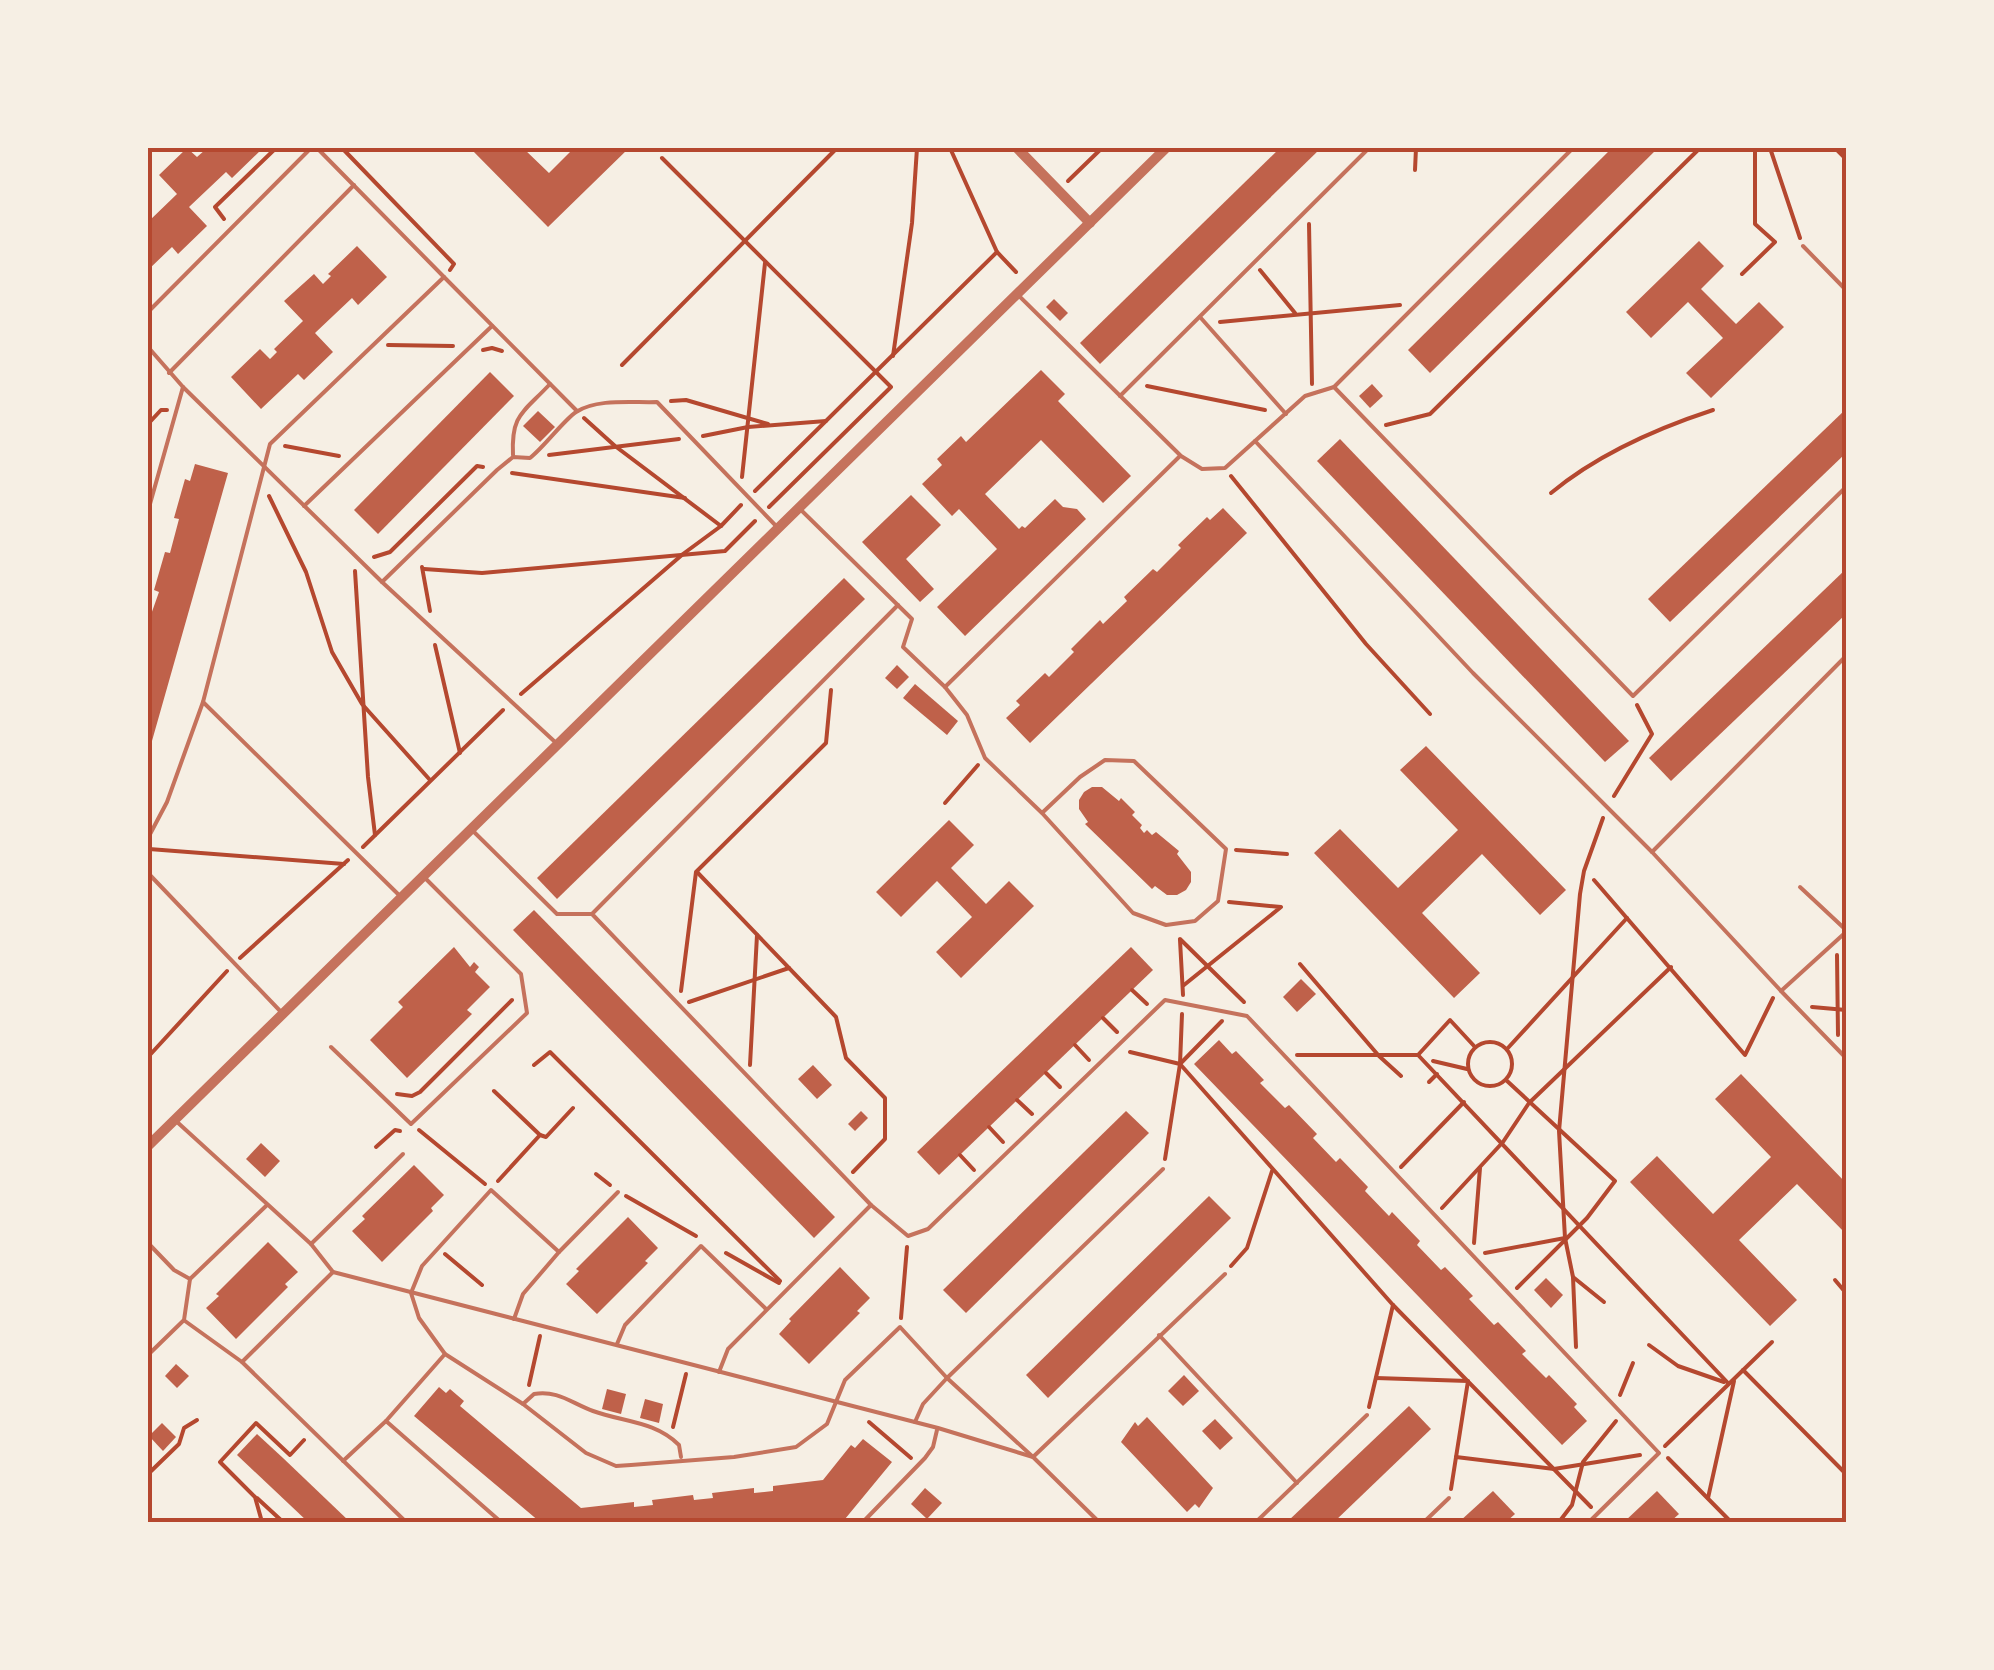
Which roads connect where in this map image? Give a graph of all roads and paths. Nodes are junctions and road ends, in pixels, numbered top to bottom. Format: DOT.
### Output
graph roads {
  1 [pos="276,148"];
  2 [pos="314,148"];
  3 [pos="342,148"];
  4 [pos="838,148"];
  5 [pos="916,148"];
  6 [pos="950,148"];
  7 [pos="1016,148"];
  8 [pos="1102,148"];
  9 [pos="1166,148"];
  10 [pos="1369,148"];
  11 [pos="1416,148"];
  12 [pos="1573,148"];
  13 [pos="1700,148"];
  14 [pos="1754,148"];
  15 [pos="1770,148"];
  16 [pos="1835,148"];
  17 [pos="662,158"];
  18 [pos="1846,159"];
  19 [pos="1415,170"];
  20 [pos="1068,181"];
  21 [pos="354,185"];
  22 [pos="1309,208"];
  23 [pos="1090,222"];
  24 [pos="232,228"];
  25 [pos="744,241"];
  26 [pos="1802,246"];
  27 [pos="997,252"];
  28 [pos="766,262"];
  29 [pos="1254,263"];
  30 [pos="1016,272"];
  31 [pos="1742,274"];
  32 [pos="444,277"];
  33 [pos="1846,290"];
  34 [pos="1017,294"];
  35 [pos="1417,303"];
  36 [pos="148,312"];
  37 [pos="1310,314"];
  38 [pos="1296,315"];
  39 [pos="1200,317"];
  40 [pos="1206,324"];
  41 [pos="492,326"];
  42 [pos="373,345"];
  43 [pos="471,346"];
  44 [pos="148,348"];
  45 [pos="474,355"];
  46 [pos="892,356"];
  47 [pos="511,361"];
  48 [pos="622,365"];
  49 [pos="876,372"];
  50 [pos="170,373"];
  51 [pos="550,384"];
  52 [pos="1133,384"];
  53 [pos="182,388"];
  54 [pos="1334,388"];
  55 [pos="1312,394"];
  56 [pos="1120,396"];
  57 [pos="658,402"];
  58 [pos="176,410"];
  59 [pos="1713,410"];
  60 [pos="577,412"];
  61 [pos="1286,414"];
  62 [pos="749,418"];
  63 [pos="148,424"];
  64 [pos="772,425"];
  65 [pos="1374,428"];
  66 [pos="1256,441"];
  67 [pos="270,444"];
  68 [pos="1181,456"];
  69 [pos="513,457"];
  70 [pos="354,458"];
  71 [pos="263,464"];
  72 [pos="1225,468"];
  73 [pos="497,470"];
  74 [pos="260,478"];
  75 [pos="1846,487"];
  76 [pos="741,489"];
  77 [pos="1551,493"];
  78 [pos="685,498"];
  79 [pos="749,498"];
  80 [pos="304,506"];
  81 [pos="800,508"];
  82 [pos="148,511"];
  83 [pos="764,513"];
  84 [pos="721,526"];
  85 [pos="778,529"];
  86 [pos="683,554"];
  87 [pos="354,555"];
  88 [pos="408,556"];
  89 [pos="373,558"];
  90 [pos="424,569"];
  91 [pos="382,582"];
  92 [pos="898,605"];
  93 [pos="432,631"];
  94 [pos="1846,656"];
  95 [pos="834,670"];
  96 [pos="945,688"];
  97 [pos="1633,696"];
  98 [pos="203,702"];
  99 [pos="511,702"];
  100 [pos="362,704"];
  101 [pos="1430,714"];
  102 [pos="558,744"];
  103 [pos="460,753"];
  104 [pos="984,758"];
  105 [pos="431,780"];
  106 [pos="944,803"];
  107 [pos="1607,807"];
  108 [pos="1042,813"];
  109 [pos="472,829"];
  110 [pos="375,835"];
  111 [pos="148,838"];
  112 [pos="148,848"];
  113 [pos="1226,850"];
  114 [pos="357,852"];
  115 [pos="1652,852"];
  116 [pos="1287,854"];
  117 [pos="344,864"];
  118 [pos="696,872"];
  119 [pos="148,874"];
  120 [pos="424,876"];
  121 [pos="1594,880"];
  122 [pos="1800,888"];
  123 [pos="402,898"];
  124 [pos="1218,901"];
  125 [pos="592,914"];
  126 [pos="1627,918"];
  127 [pos="1166,925"];
  128 [pos="1846,931"];
  129 [pos="757,935"];
  130 [pos="1180,940"];
  131 [pos="1837,940"];
  132 [pos="234,963"];
  133 [pos="1300,964"];
  134 [pos="1208,966"];
  135 [pos="1671,966"];
  136 [pos="789,968"];
  137 [pos="1573,976"];
  138 [pos="755,979"];
  139 [pos="1183,986"];
  140 [pos="1132,990"];
  141 [pos="1781,991"];
  142 [pos="515,994"];
  143 [pos="1165,1000"];
  144 [pos="1182,1004"];
  145 [pos="680,1005"];
  146 [pos="1795,1005"];
  147 [pos="1252,1010"];
  148 [pos="1846,1010"];
  149 [pos="1154,1011"];
  150 [pos="1838,1011"];
  151 [pos="1230,1013"];
  152 [pos="282,1014"];
  153 [pos="1104,1018"];
  154 [pos="1124,1040"];
  155 [pos="1075,1045"];
  156 [pos="331,1047"];
  157 [pos="1475,1047"];
  158 [pos="1116,1048"];
  159 [pos="1506,1048"];
  160 [pos="1838,1050"];
  161 [pos="1284,1055"];
  162 [pos="1379,1056"];
  163 [pos="1418,1056"];
  164 [pos="148,1057"];
  165 [pos="1846,1058"];
  166 [pos="1433,1061"];
  167 [pos="1180,1064"];
  168 [pos="534,1065"];
  169 [pos="1096,1067"];
  170 [pos="1468,1069"];
  171 [pos="1566,1070"];
  172 [pos="1046,1072"];
  173 [pos="1437,1074"];
  174 [pos="1401,1076"];
  175 [pos="750,1078"];
  176 [pos="1506,1080"];
  177 [pos="1429,1082"];
  178 [pos="494,1091"];
  179 [pos="396,1094"];
  180 [pos="1068,1094"];
  181 [pos="1018,1100"];
  182 [pos="1464,1102"];
  183 [pos="1529,1103"];
  184 [pos="573,1108"];
  185 [pos="174,1120"];
  186 [pos="1039,1122"];
  187 [pos="411,1124"];
  188 [pos="989,1128"];
  189 [pos="1559,1131"];
  190 [pos="424,1135"];
  191 [pos="540,1135"];
  192 [pos="1503,1142"];
  193 [pos="148,1146"];
  194 [pos="376,1147"];
  195 [pos="1010,1150"];
  196 [pos="404,1154"];
  197 [pos="960,1155"];
  198 [pos="1480,1168"];
  199 [pos="1163,1169"];
  200 [pos="1272,1171"];
  201 [pos="1395,1172"];
  202 [pos="596,1174"];
  203 [pos="982,1177"];
  204 [pos="846,1179"];
  205 [pos="491,1190"];
  206 [pos="618,1192"];
  207 [pos="872,1205"];
  208 [pos="1562,1205"];
  209 [pos="267,1206"];
  210 [pos="1435,1216"];
  211 [pos="1580,1224"];
  212 [pos="908,1236"];
  213 [pos="1565,1238"];
  214 [pos="702,1240"];
  215 [pos="148,1242"];
  216 [pos="310,1244"];
  217 [pos="720,1250"];
  218 [pos="559,1252"];
  219 [pos="1473,1255"];
  220 [pos="456,1263"];
  221 [pos="333,1272"];
  222 [pos="1225,1274"];
  223 [pos="1573,1277"];
  224 [pos="190,1279"];
  225 [pos="1835,1280"];
  226 [pos="482,1285"];
  227 [pos="787,1288"];
  228 [pos="411,1292"];
  229 [pos="1846,1293"];
  230 [pos="1510,1294"];
  231 [pos="1650,1301"];
  232 [pos="1604,1302"];
  233 [pos="1394,1305"];
  234 [pos="1641,1307"];
  235 [pos="766,1309"];
  236 [pos="514,1319"];
  237 [pos="184,1320"];
  238 [pos="542,1326"];
  239 [pos="900,1327"];
  240 [pos="1159,1336"];
  241 [pos="1772,1342"];
  242 [pos="1649,1345"];
  243 [pos="616,1346"];
  244 [pos="445,1354"];
  245 [pos="148,1355"];
  246 [pos="1569,1358"];
  247 [pos="242,1362"];
  248 [pos="1633,1363"];
  249 [pos="689,1364"];
  250 [pos="1743,1370"];
  251 [pos="719,1372"];
  252 [pos="1735,1376"];
  253 [pos="947,1378"];
  254 [pos="1376,1378"];
  255 [pos="1468,1381"];
  256 [pos="1728,1383"];
  257 [pos="534,1394"];
  258 [pos="836,1402"];
  259 [pos="523,1404"];
  260 [pos="849,1406"];
  261 [pos="1615,1406"];
  262 [pos="1622,1413"];
  263 [pos="1367,1415"];
  264 [pos="197,1420"];
  265 [pos="386,1420"];
  266 [pos="915,1422"];
  267 [pos="938,1428"];
  268 [pos="312,1432"];
  269 [pos="670,1436"];
  270 [pos="1658,1453"];
  271 [pos="1033,1457"];
  272 [pos="1456,1457"];
  273 [pos="682,1459"];
  274 [pos="343,1461"];
  275 [pos="1583,1462"];
  276 [pos="918,1464"];
  277 [pos="1554,1469"];
  278 [pos="148,1474"];
  279 [pos="1846,1474"];
  280 [pos="1297,1483"];
  281 [pos="1576,1492"];
  282 [pos="255,1497"];
  283 [pos="1449,1498"];
  284 [pos="1708,1498"];
  285 [pos="1598,1514"];
  286 [pos="262,1522"];
  287 [pos="283,1522"];
  288 [pos="406,1522"];
  289 [pos="501,1522"];
  290 [pos="863,1522"];
  291 [pos="1099,1522"];
  292 [pos="1256,1522"];
  293 [pos="1424,1522"];
  294 [pos="1559,1522"];
  295 [pos="1589,1522"];
  296 [pos="1731,1522"];
  1 -- 24 [label="path"];
  2 -- 21 [label="lane"];
  2 -- 24 [label="lane"];
  3 -- 32 [label="path"];
  4 -- 25 [label="path"];
  5 -- 46 [label="path"];
  6 -- 27 [label="path"];
  7 -- 23 [label="street"];
  8 -- 20 [label="path"];
  9 -- 23 [label="street"];
  10 -- 22 [label="lane"];
  11 -- 19 [label="path"];
  12 -- 35 [label="lane"];
  13 -- 65 [label="path"];
  14 -- 31 [label="path"];
  15 -- 26 [label="path"];
  16 -- 18 [label="path"];
  17 -- 25 [label="path"];
  21 -- 32 [label="lane"];
  21 -- 50 [label="lane"];
  22 -- 29 [label="lane"];
  22 -- 37 [label="path"];
  23 -- 34 [label="street"];
  24 -- 36 [label="lane"];
  25 -- 28 [label="path"];
  25 -- 48 [label="path"];
  26 -- 33 [label="lane"];
  27 -- 30 [label="path"];
  27 -- 46 [label="path"];
  28 -- 49 [label="path"];
  28 -- 62 [label="path"];
  29 -- 38 [label="path"];
  29 -- 39 [label="lane"];
  32 -- 41 [label="lane"];
  32 -- 42 [label="lane"];
  34 -- 56 [label="lane"];
  34 -- 81 [label="street"];
  35 -- 37 [label="path"];
  35 -- 54 [label="lane"];
  37 -- 38 [label="path"];
  37 -- 55 [label="path"];
  38 -- 40 [label="path"];
  39 -- 40 [label="lane"];
  39 -- 52 [label="lane"];
  40 -- 61 [label="lane"];
  41 -- 43 [label="lane"];
  41 -- 51 [label="lane"];
  42 -- 43 [label="path"];
  42 -- 67 [label="lane"];
  43 -- 70 [label="lane"];
  44 -- 50 [label="lane"];
  45 -- 47 [label="path"];
  46 -- 49 [label="path"];
  49 -- 79 [label="path"];
  49 -- 83 [label="path"];
  50 -- 53 [label="lane"];
  51 -- 60 [label="lane"];
  51 -- 69 [label="lane"];
  52 -- 56 [label="lane"];
  52 -- 61 [label="path"];
  53 -- 58 [label="lane"];
  53 -- 71 [label="lane"];
  54 -- 55 [label="lane"];
  54 -- 65 [label="lane"];
  55 -- 61 [label="lane"];
  56 -- 68 [label="lane"];
  57 -- 60 [label="lane"];
  57 -- 62 [label="path"];
  57 -- 76 [label="lane"];
  58 -- 63 [label="path"];
  58 -- 82 [label="lane"];
  59 -- 77 [label="path"];
  60 -- 69 [label="lane"];
  60 -- 78 [label="path"];
  61 -- 66 [label="lane"];
  62 -- 64 [label="path"];
  62 -- 76 [label="path"];
  65 -- 97 [label="lane"];
  66 -- 72 [label="lane"];
  66 -- 107 [label="lane"];
  67 -- 70 [label="path"];
  67 -- 71 [label="lane"];
  68 -- 72 [label="lane"];
  68 -- 96 [label="lane"];
  69 -- 73 [label="lane"];
  70 -- 80 [label="lane"];
  71 -- 74 [label="lane"];
  71 -- 80 [label="lane"];
  72 -- 101 [label="path"];
  73 -- 78 [label="path"];
  73 -- 88 [label="lane"];
  73 -- 89 [label="path"];
  74 -- 98 [label="lane"];
  74 -- 100 [label="path"];
  75 -- 97 [label="lane"];
  76 -- 79 [label="lane"];
  78 -- 84 [label="path"];
  79 -- 83 [label="lane"];
  79 -- 84 [label="path"];
  80 -- 87 [label="lane"];
  81 -- 85 [label="street"];
  81 -- 92 [label="lane"];
  83 -- 85 [label="lane"];
  83 -- 86 [label="path"];
  84 -- 86 [label="path"];
  85 -- 102 [label="street"];
  86 -- 90 [label="path"];
  86 -- 99 [label="path"];
  87 -- 91 [label="lane"];
  87 -- 100 [label="path"];
  88 -- 90 [label="path"];
  88 -- 91 [label="lane"];
  90 -- 93 [label="path"];
  91 -- 93 [label="lane"];
  92 -- 95 [label="lane"];
  92 -- 96 [label="lane"];
  93 -- 99 [label="lane"];
  93 -- 103 [label="path"];
  94 -- 115 [label="lane"];
  95 -- 118 [label="path"];
  95 -- 125 [label="lane"];
  96 -- 104 [label="lane"];
  97 -- 107 [label="path"];
  98 -- 111 [label="lane"];
  98 -- 114 [label="lane"];
  99 -- 102 [label="lane"];
  99 -- 103 [label="path"];
  100 -- 105 [label="path"];
  100 -- 110 [label="path"];
  102 -- 109 [label="street"];
  103 -- 105 [label="path"];
  104 -- 106 [label="path"];
  104 -- 108 [label="lane"];
  105 -- 110 [label="path"];
  107 -- 115 [label="lane"];
  107 -- 137 [label="path"];
  108 -- 113 [label="lane"];
  108 -- 127 [label="lane"];
  109 -- 120 [label="street"];
  109 -- 125 [label="lane"];
  110 -- 114 [label="path"];
  112 -- 117 [label="path"];
  113 -- 116 [label="path"];
  113 -- 124 [label="lane"];
  114 -- 117 [label="path"];
  114 -- 123 [label="lane"];
  115 -- 141 [label="lane"];
  117 -- 132 [label="path"];
  118 -- 129 [label="path"];
  118 -- 145 [label="path"];
  119 -- 132 [label="lane"];
  120 -- 123 [label="street"];
  120 -- 187 [label="lane"];
  121 -- 126 [label="path"];
  122 -- 128 [label="lane"];
  123 -- 152 [label="street"];
  124 -- 127 [label="lane"];
  124 -- 134 [label="path"];
  125 -- 145 [label="lane"];
  126 -- 135 [label="path"];
  126 -- 137 [label="path"];
  127 -- 130 [label="path"];
  128 -- 131 [label="lane"];
  129 -- 136 [label="path"];
  129 -- 138 [label="path"];
  130 -- 134 [label="path"];
  130 -- 139 [label="path"];
  131 -- 141 [label="lane"];
  131 -- 150 [label="path"];
  132 -- 152 [label="lane"];
  132 -- 164 [label="path"];
  133 -- 162 [label="path"];
  134 -- 139 [label="path"];
  134 -- 147 [label="path"];
  135 -- 141 [label="path"];
  135 -- 171 [label="path"];
  136 -- 138 [label="path"];
  136 -- 204 [label="path"];
  137 -- 159 [label="path"];
  137 -- 171 [label="path"];
  138 -- 145 [label="path"];
  138 -- 175 [label="path"];
  139 -- 143 [label="path"];
  139 -- 144 [label="path"];
  140 -- 149 [label="path"];
  141 -- 146 [label="lane"];
  142 -- 179 [label="path"];
  143 -- 144 [label="lane"];
  143 -- 149 [label="lane"];
  144 -- 151 [label="lane"];
  144 -- 167 [label="path"];
  145 -- 175 [label="lane"];
  146 -- 150 [label="path"];
  146 -- 160 [label="lane"];
  148 -- 150 [label="path"];
  149 -- 154 [label="lane"];
  150 -- 160 [label="path"];
  151 -- 161 [label="lane"];
  151 -- 167 [label="path"];
  152 -- 185 [label="street"];
  153 -- 154 [label="path"];
  154 -- 158 [label="lane"];
  155 -- 169 [label="path"];
  156 -- 187 [label="lane"];
  157 -- 159 [label="path"];
  157 -- 163 [label="path"];
  157 -- 170 [label="path"];
  158 -- 167 [label="path"];
  158 -- 169 [label="lane"];
  159 -- 176 [label="path"];
  160 -- 165 [label="lane"];
  161 -- 162 [label="path"];
  161 -- 201 [label="lane"];
  162 -- 163 [label="path"];
  162 -- 174 [label="path"];
  163 -- 173 [label="path"];
  166 -- 170 [label="path"];
  167 -- 199 [label="path"];
  167 -- 200 [label="path"];
  168 -- 227 [label="path"];
  169 -- 180 [label="lane"];
  170 -- 176 [label="path"];
  171 -- 183 [label="path"];
  171 -- 189 [label="path"];
  172 -- 180 [label="path"];
  173 -- 177 [label="path"];
  173 -- 182 [label="path"];
  175 -- 204 [label="lane"];
  176 -- 183 [label="path"];
  178 -- 191 [label="path"];
  180 -- 186 [label="lane"];
  181 -- 186 [label="path"];
  182 -- 192 [label="path"];
  182 -- 201 [label="path"];
  183 -- 189 [label="path"];
  183 -- 192 [label="path"];
  184 -- 191 [label="path"];
  185 -- 193 [label="street"];
  185 -- 209 [label="lane"];
  186 -- 195 [label="lane"];
  187 -- 190 [label="path"];
  188 -- 195 [label="path"];
  189 -- 208 [label="path"];
  189 -- 211 [label="path"];
  190 -- 194 [label="path"];
  190 -- 205 [label="path"];
  191 -- 205 [label="path"];
  192 -- 198 [label="path"];
  192 -- 208 [label="path"];
  195 -- 203 [label="lane"];
  196 -- 216 [label="lane"];
  197 -- 203 [label="path"];
  198 -- 210 [label="path"];
  198 -- 219 [label="path"];
  199 -- 253 [label="lane"];
  200 -- 222 [label="path"];
  200 -- 233 [label="path"];
  201 -- 210 [label="lane"];
  202 -- 206 [label="path"];
  203 -- 212 [label="lane"];
  204 -- 207 [label="lane"];
  205 -- 218 [label="lane"];
  205 -- 228 [label="lane"];
  206 -- 214 [label="path"];
  206 -- 218 [label="lane"];
  207 -- 212 [label="lane"];
  207 -- 227 [label="lane"];
  208 -- 211 [label="path"];
  208 -- 213 [label="path"];
  209 -- 216 [label="lane"];
  209 -- 224 [label="lane"];
  210 -- 219 [label="lane"];
  211 -- 213 [label="path"];
  211 -- 231 [label="path"];
  212 -- 239 [label="path"];
  213 -- 219 [label="path"];
  213 -- 223 [label="path"];
  213 -- 230 [label="path"];
  215 -- 224 [label="lane"];
  216 -- 221 [label="lane"];
  217 -- 227 [label="path"];
  218 -- 236 [label="lane"];
  219 -- 230 [label="lane"];
  220 -- 226 [label="path"];
  221 -- 228 [label="lane"];
  221 -- 247 [label="lane"];
  222 -- 240 [label="lane"];
  223 -- 232 [label="path"];
  223 -- 246 [label="path"];
  224 -- 237 [label="lane"];
  225 -- 229 [label="path"];
  227 -- 235 [label="lane"];
  228 -- 236 [label="lane"];
  228 -- 244 [label="lane"];
  230 -- 246 [label="lane"];
  231 -- 234 [label="path"];
  231 -- 256 [label="path"];
  233 -- 254 [label="path"];
  233 -- 255 [label="path"];
  235 -- 243 [label="lane"];
  235 -- 251 [label="lane"];
  236 -- 238 [label="lane"];
  237 -- 245 [label="lane"];
  237 -- 247 [label="lane"];
  238 -- 243 [label="lane"];
  238 -- 257 [label="path"];
  239 -- 253 [label="lane"];
  239 -- 258 [label="lane"];
  240 -- 271 [label="lane"];
  240 -- 280 [label="lane"];
  241 -- 250 [label="path"];
  242 -- 256 [label="path"];
  243 -- 249 [label="lane"];
  244 -- 259 [label="lane"];
  244 -- 265 [label="lane"];
  246 -- 261 [label="lane"];
  247 -- 268 [label="lane"];
  248 -- 261 [label="path"];
  249 -- 251 [label="lane"];
  249 -- 269 [label="path"];
  250 -- 252 [label="path"];
  250 -- 279 [label="path"];
  251 -- 258 [label="lane"];
  252 -- 256 [label="path"];
  252 -- 284 [label="path"];
  253 -- 266 [label="lane"];
  253 -- 271 [label="lane"];
  254 -- 255 [label="path"];
  254 -- 263 [label="path"];
  255 -- 272 [label="path"];
  255 -- 277 [label="path"];
  256 -- 270 [label="path"];
  257 -- 259 [label="lane"];
  257 -- 269 [label="lane"];
  258 -- 260 [label="lane"];
  258 -- 273 [label="lane"];
  259 -- 273 [label="lane"];
  260 -- 266 [label="lane"];
  260 -- 276 [label="path"];
  261 -- 262 [label="lane"];
  262 -- 270 [label="lane"];
  262 -- 275 [label="path"];
  263 -- 280 [label="lane"];
  264 -- 278 [label="path"];
  265 -- 274 [label="lane"];
  265 -- 289 [label="lane"];
  266 -- 267 [label="lane"];
  267 -- 271 [label="lane"];
  267 -- 276 [label="lane"];
  268 -- 274 [label="lane"];
  268 -- 282 [label="path"];
  269 -- 273 [label="lane"];
  270 -- 275 [label="path"];
  270 -- 284 [label="path"];
  270 -- 285 [label="lane"];
  271 -- 291 [label="lane"];
  272 -- 277 [label="path"];
  272 -- 283 [label="path"];
  274 -- 288 [label="lane"];
  275 -- 277 [label="path"];
  275 -- 281 [label="path"];
  276 -- 290 [label="lane"];
  277 -- 281 [label="path"];
  280 -- 292 [label="lane"];
  281 -- 285 [label="path"];
  281 -- 294 [label="path"];
  282 -- 286 [label="path"];
  282 -- 287 [label="path"];
  283 -- 293 [label="lane"];
  284 -- 296 [label="path"];
  285 -- 295 [label="lane"];
}
